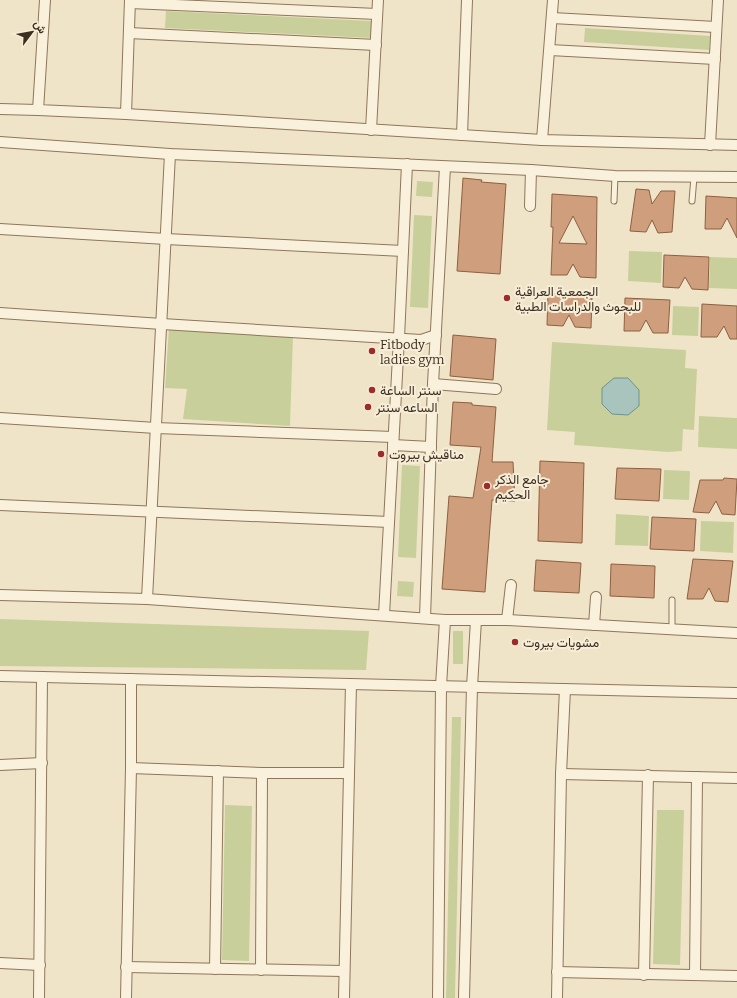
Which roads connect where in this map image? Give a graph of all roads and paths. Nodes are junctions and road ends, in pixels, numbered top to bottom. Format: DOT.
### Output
graph roads {
  1 [pos="45,0"];
  2 [pos="378,0"];
  3 [pos="467,0"];
  4 [pos="553,0"];
  5 [pos="718,0"];
  6 [pos="130,2"];
  7 [pos="377,14"];
  8 [pos="552,18"];
  9 [pos="716,27"];
  10 [pos="129,33"];
  11 [pos="376,45"];
  12 [pos="550,50"];
  13 [pos="715,59"];
  14 [pos="0,109"];
  15 [pos="38,110"];
  16 [pos="126,114"];
  17 [pos="371,130"];
  18 [pos="462,135"];
  19 [pos="542,140"];
  20 [pos="0,142"];
  21 [pos="710,145"];
  22 [pos="737,146"];
  23 [pos="170,154"];
  24 [pos="406,164"];
  25 [pos="445,166"];
  26 [pos="531,170"];
  27 [pos="614,176"];
  28 [pos="694,177"];
  29 [pos="737,177"];
  30 [pos="614,201"];
  31 [pos="692,201"];
  32 [pos="530,206"];
  33 [pos="0,229"];
  34 [pos="166,239"];
  35 [pos="403,251"];
  36 [pos="0,313"];
  37 [pos="162,324"];
  38 [pos="436,335"];
  39 [pos="399,338"];
  40 [pos="433,384"];
  41 [pos="496,389"];
  42 [pos="0,418"];
  43 [pos="156,428"];
  44 [pos="393,441"];
  45 [pos="431,447"];
  46 [pos="0,505"];
  47 [pos="151,511"];
  48 [pos="389,522"];
  49 [pos="511,585"];
  50 [pos="0,595"];
  51 [pos="596,597"];
  52 [pos="147,599"];
  53 [pos="672,600"];
  54 [pos="384,615"];
  55 [pos="425,618"];
  56 [pos="445,620"];
  57 [pos="476,620"];
  58 [pos="507,620"];
  59 [pos="594,625"];
  60 [pos="672,630"];
  61 [pos="737,632"];
  62 [pos="0,676"];
  63 [pos="42,677"];
  64 [pos="131,679"];
  65 [pos="351,684"];
  66 [pos="441,686"];
  67 [pos="472,687"];
  68 [pos="565,689"];
  69 [pos="737,693"];
  70 [pos="42,763"];
  71 [pos="0,765"];
  72 [pos="131,768"];
  73 [pos="218,771"];
  74 [pos="262,773"];
  75 [pos="348,773"];
  76 [pos="561,774"];
  77 [pos="648,775"];
  78 [pos="697,777"];
  79 [pos="737,778"];
  80 [pos="0,963"];
  81 [pos="40,965"];
  82 [pos="126,967"];
  83 [pos="215,969"];
  84 [pos="261,970"];
  85 [pos="344,971"];
  86 [pos="557,972"];
  87 [pos="644,975"];
  88 [pos="695,975"];
  89 [pos="737,976"];
  90 [pos="39,998"];
  91 [pos="126,998"];
  92 [pos="344,998"];
  93 [pos="438,998"];
  94 [pos="464,998"];
  95 [pos="557,998"];
  1 -- 15 [label="street"];
  2 -- 7 [label="street"];
  3 -- 18 [label="street"];
  4 -- 8 [label="street"];
  5 -- 9 [label="street"];
  6 -- 7 [label="street"];
  6 -- 10 [label="street"];
  7 -- 11 [label="street"];
  8 -- 9 [label="street"];
  8 -- 12 [label="street"];
  9 -- 13 [label="street"];
  10 -- 11 [label="street"];
  10 -- 16 [label="street"];
  11 -- 17 [label="street"];
  12 -- 13 [label="street"];
  12 -- 19 [label="street"];
  13 -- 21 [label="street"];
  14 -- 15 [label="street"];
  15 -- 16 [label="street"];
  16 -- 17 [label="street"];
  17 -- 18 [label="street"];
  18 -- 19 [label="street"];
  19 -- 21 [label="street"];
  20 -- 23 [label="street"];
  21 -- 22 [label="street"];
  23 -- 24 [label="street"];
  23 -- 34 [label="street"];
  24 -- 25 [label="street"];
  24 -- 35 [label="street"];
  25 -- 26 [label="street"];
  25 -- 38 [label="street"];
  26 -- 27 [label="street"];
  26 -- 32 [label="street"];
  27 -- 28 [label="street"];
  27 -- 30 [label="lane"];
  28 -- 29 [label="street"];
  28 -- 31 [label="lane"];
  33 -- 34 [label="street"];
  34 -- 35 [label="street"];
  34 -- 37 [label="street"];
  35 -- 39 [label="street"];
  36 -- 37 [label="street"];
  37 -- 39 [label="street"];
  37 -- 43 [label="street"];
  38 -- 39 [label="street"];
  38 -- 40 [label="street"];
  39 -- 44 [label="street"];
  40 -- 41 [label="street"];
  40 -- 45 [label="street"];
  42 -- 43 [label="street"];
  43 -- 44 [label="street"];
  43 -- 47 [label="street"];
  44 -- 45 [label="street"];
  44 -- 48 [label="street"];
  45 -- 55 [label="street"];
  46 -- 47 [label="street"];
  47 -- 48 [label="street"];
  47 -- 52 [label="street"];
  48 -- 54 [label="street"];
  49 -- 58 [label="street"];
  50 -- 52 [label="street"];
  51 -- 59 [label="street"];
  52 -- 54 [label="street"];
  53 -- 60 [label="lane"];
  54 -- 55 [label="street"];
  55 -- 56 [label="street"];
  56 -- 57 [label="street"];
  56 -- 66 [label="street"];
  57 -- 58 [label="street"];
  57 -- 67 [label="street"];
  58 -- 59 [label="street"];
  59 -- 60 [label="street"];
  60 -- 61 [label="street"];
  62 -- 63 [label="street"];
  63 -- 64 [label="street"];
  63 -- 70 [label="street"];
  64 -- 65 [label="street"];
  64 -- 72 [label="street"];
  65 -- 66 [label="street"];
  65 -- 75 [label="street"];
  66 -- 67 [label="street"];
  66 -- 93 [label="street"];
  67 -- 68 [label="street"];
  67 -- 94 [label="street"];
  68 -- 69 [label="street"];
  68 -- 76 [label="street"];
  70 -- 71 [label="street"];
  70 -- 81 [label="street"];
  72 -- 73 [label="street"];
  72 -- 82 [label="street"];
  73 -- 74 [label="street"];
  73 -- 83 [label="street"];
  74 -- 75 [label="street"];
  74 -- 84 [label="street"];
  75 -- 85 [label="street"];
  76 -- 77 [label="street"];
  76 -- 86 [label="street"];
  77 -- 78 [label="street"];
  77 -- 87 [label="street"];
  78 -- 79 [label="street"];
  78 -- 88 [label="street"];
  80 -- 81 [label="street"];
  81 -- 90 [label="street"];
  82 -- 83 [label="street"];
  82 -- 91 [label="street"];
  83 -- 84 [label="street"];
  84 -- 85 [label="street"];
  85 -- 92 [label="street"];
  86 -- 87 [label="street"];
  86 -- 95 [label="street"];
  87 -- 88 [label="street"];
  88 -- 89 [label="street"];
}
